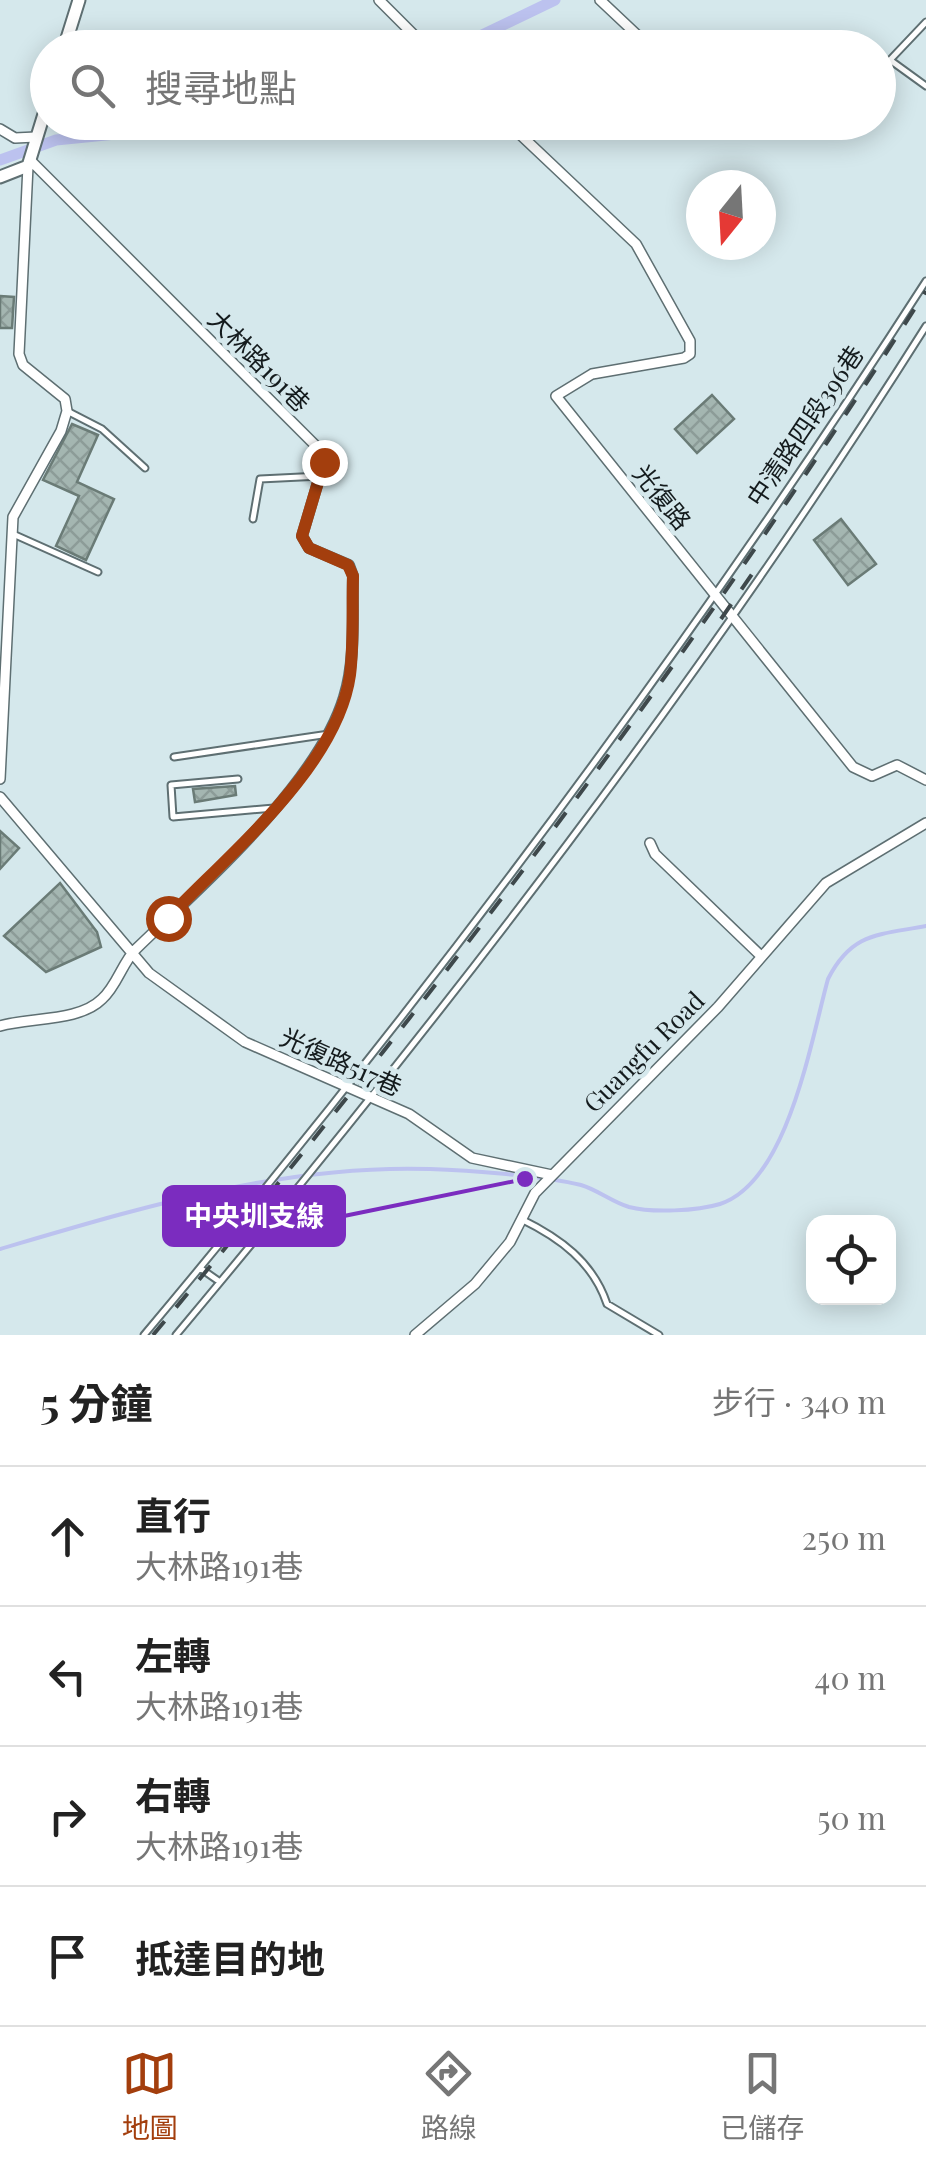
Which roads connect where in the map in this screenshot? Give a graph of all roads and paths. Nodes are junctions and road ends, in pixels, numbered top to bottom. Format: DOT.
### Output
graph roads {
  1 [pos="79,0"];
  2 [pos="379,0"];
  3 [pos="600,0"];
  4 [pos="926,22"];
  5 [pos="70,30"];
  6 [pos="409,30"];
  7 [pos="632,30"];
  8 [pos="896,54"];
  9 [pos="896,64"];
  10 [pos="926,86"];
  11 [pos="0,129"];
  12 [pos="30,138"];
  13 [pos="35,140"];
  14 [pos="525,140"];
  15 [pos="30,161"];
  16 [pos="0,177"];
  17 [pos="926,281"];
  18 [pos="926,326"];
  19 [pos="67,411"];
  20 [pos="145,468"];
  21 [pos="321,476"];
  22 [pos="253,519"];
  23 [pos="13,534"];
  24 [pos="98,572"];
  25 [pos="715,593"];
  26 [pos="732,613"];
  27 [pos="329,734"];
  28 [pos="174,757"];
  29 [pos="0,779"];
  30 [pos="238,780"];
  31 [pos="926,780"];
  32 [pos="0,797"];
  33 [pos="274,808"];
  34 [pos="926,823"];
  35 [pos="650,843"];
  36 [pos="131,954"];
  37 [pos="762,956"];
  38 [pos="0,1026"];
  39 [pos="348,1087"];
  40 [pos="371,1097"];
  41 [pos="552,1174"];
  42 [pos="521,1219"];
  43 [pos="200,1268"];
  44 [pos="220,1282"];
  45 [pos="144,1335"];
  46 [pos="176,1335"];
  47 [pos="415,1335"];
  48 [pos="659,1335"];
  1 -- 5 [label="street"];
  2 -- 6 [label="street"];
  3 -- 7 [label="street"];
  4 -- 8 [label="lane"];
  9 -- 10 [label="lane"];
  11 -- 12 [label="street"];
  13 -- 15 [label="street"];
  14 -- 25 [label="street, 光復路"];
  15 -- 16 [label="street"];
  15 -- 19 [label="street"];
  15 -- 21 [label="street, 大林路191巷"];
  17 -- 25 [label="lane, 中清路四段396巷"];
  18 -- 26 [label="lane, 中清路四段396巷"];
  19 -- 20 [label="lane"];
  19 -- 23 [label="street"];
  21 -- 22 [label="lane"];
  21 -- 27 [label="street"];
  23 -- 24 [label="lane"];
  23 -- 29 [label="street"];
  25 -- 26 [label="street, 光復路"];
  25 -- 39 [label="lane, 中清路四段396巷"];
  26 -- 31 [label="street, 光復路"];
  26 -- 40 [label="lane, 中清路四段396巷"];
  27 -- 28 [label="lane"];
  27 -- 33 [label="street"];
  30 -- 33 [label="lane"];
  32 -- 36 [label="street, 光復路517巷"];
  33 -- 36 [label="street"];
  34 -- 37 [label="street, Guangfu Road"];
  35 -- 37 [label="street"];
  36 -- 38 [label="street"];
  36 -- 39 [label="street, 光復路517巷"];
  37 -- 41 [label="street, Guangfu Road"];
  39 -- 40 [label="street, 光復路517巷"];
  39 -- 43 [label="lane, 中清路四段396巷"];
  40 -- 41 [label="street, 光復路517巷"];
  40 -- 44 [label="lane, 中清路四段396巷"];
  41 -- 42 [label="street, Guangfu Road"];
  42 -- 47 [label="street, Guangfu Road"];
  42 -- 48 [label="lane"];
  43 -- 44 [label="lane"];
  43 -- 45 [label="lane, 中清路四段396巷"];
  44 -- 46 [label="lane, 中清路四段396巷"];
}
